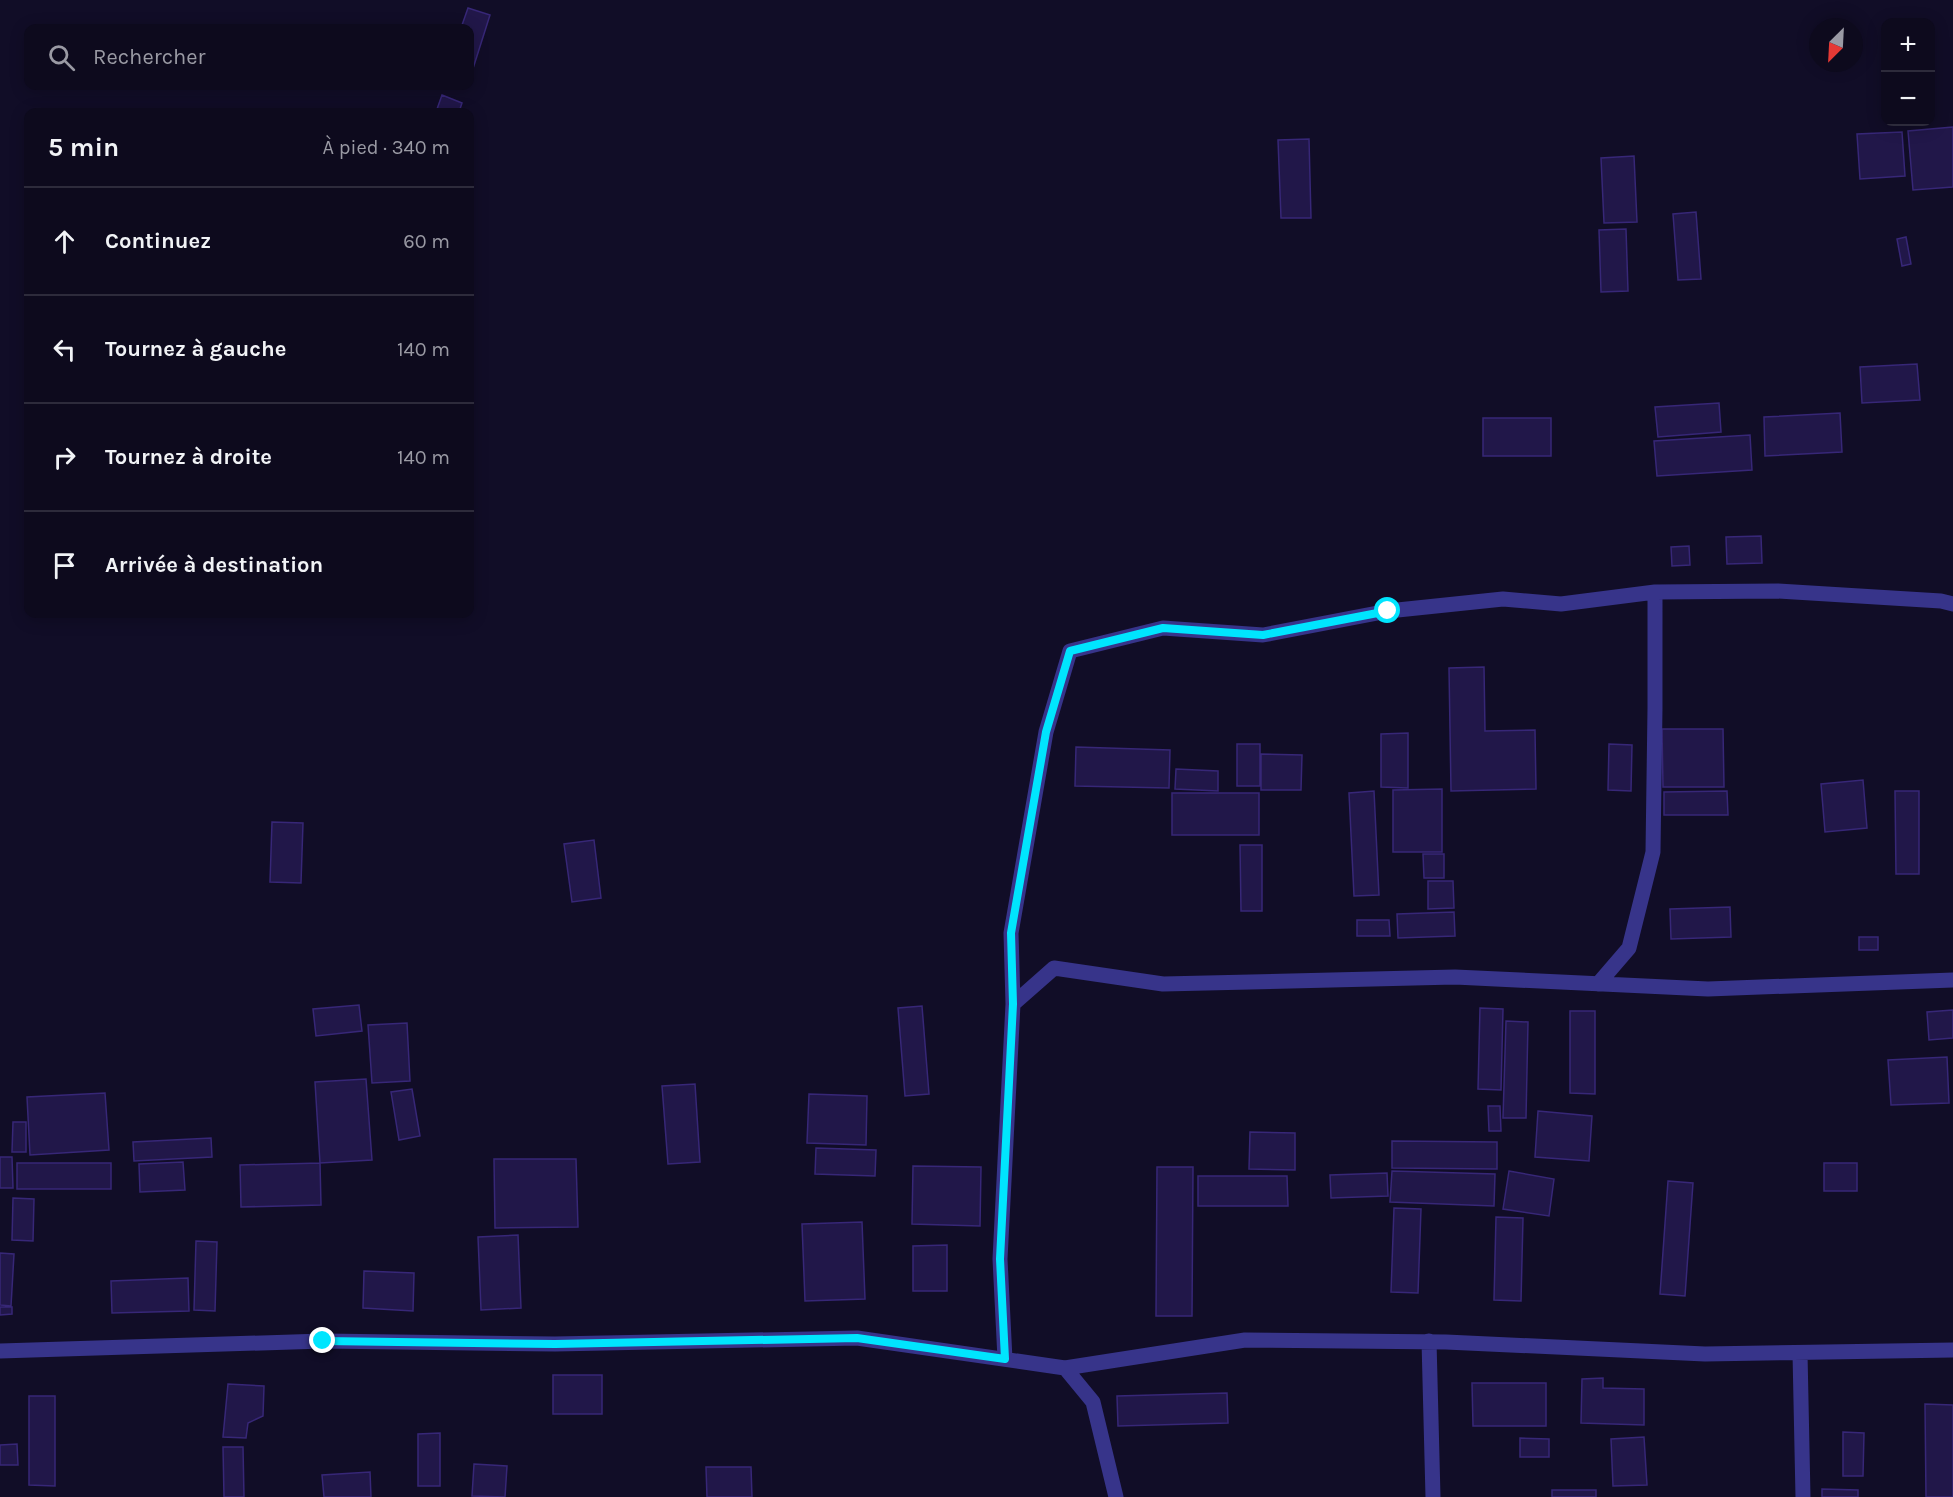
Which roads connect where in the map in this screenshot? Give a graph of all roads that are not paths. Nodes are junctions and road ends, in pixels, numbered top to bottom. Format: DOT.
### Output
graph roads {
  1 [pos="1655,592"];
  2 [pos="1953,604"];
  3 [pos="1953,980"];
  4 [pos="1598,984"];
  5 [pos="1013,1004"];
  6 [pos="1429,1341"];
  7 [pos="1953,1350"];
  8 [pos="0,1351"];
  9 [pos="1800,1353"];
  10 [pos="1005,1359"];
  11 [pos="1065,1368"];
  12 [pos="1116,1497"];
  13 [pos="1433,1497"];
  14 [pos="1803,1497"];
  1 -- 2 [label="street"];
  1 -- 4 [label="street"];
  1 -- 5 [label="street"];
  3 -- 4 [label="street"];
  4 -- 5 [label="street"];
  5 -- 10 [label="street"];
  6 -- 9 [label="street"];
  6 -- 11 [label="street"];
  6 -- 13 [label="street"];
  7 -- 9 [label="street"];
  8 -- 10 [label="street"];
  9 -- 14 [label="street"];
  10 -- 11 [label="street"];
  11 -- 12 [label="street"];
}
